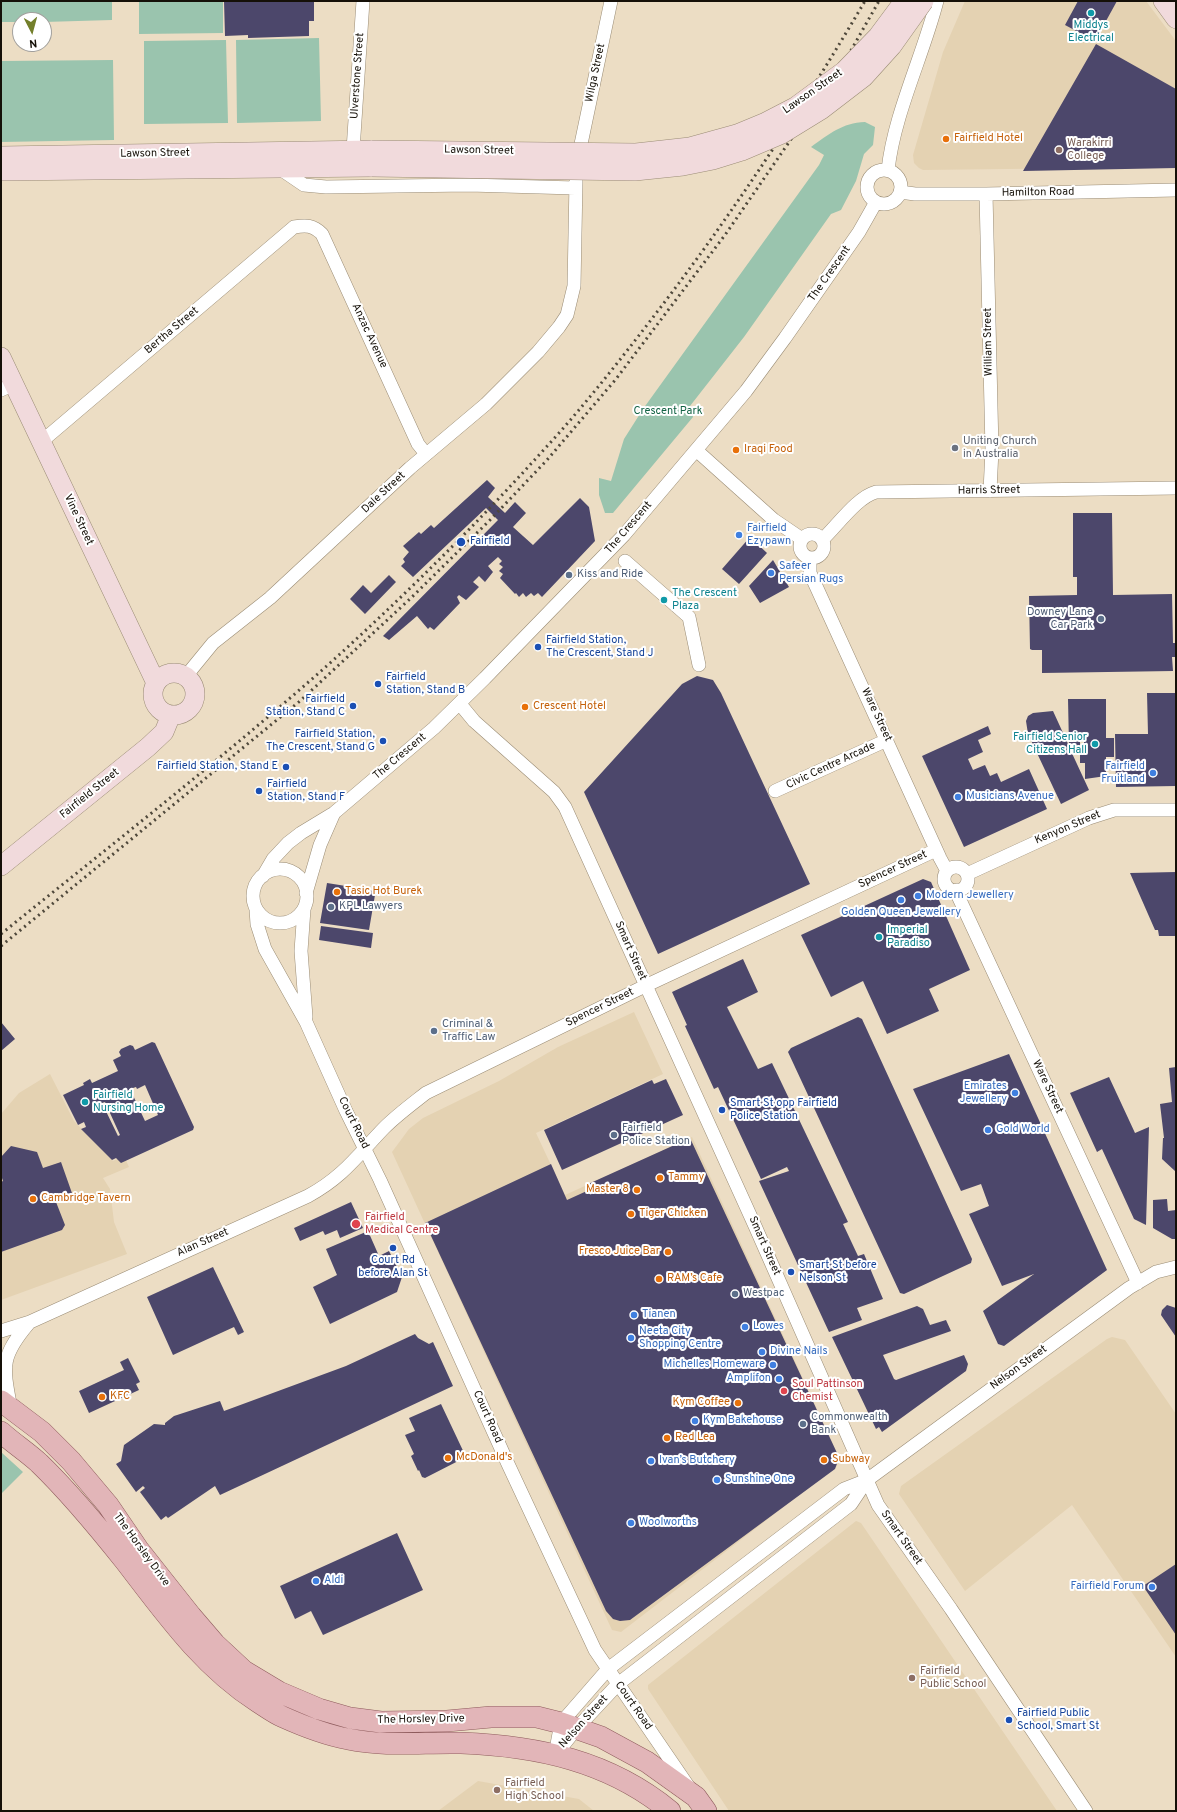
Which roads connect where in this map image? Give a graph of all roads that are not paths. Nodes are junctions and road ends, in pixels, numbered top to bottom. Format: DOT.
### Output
graph roads {
  1 [pos="362,1"];
  2 [pos="611,1"];
  3 [pos="904,1"];
  4 [pos="924,1"];
  5 [pos="937,1"];
  6 [pos="1163,1"];
  7 [pos="1176,19"];
  8 [pos="581,144"];
  9 [pos="353,150"];
  10 [pos="1,156"];
  11 [pos="372,159"];
  12 [pos="279,168"];
  13 [pos="888,170"];
  14 [pos="1,171"];
  15 [pos="1176,190"];
  16 [pos="900,192"];
  17 [pos="986,194"];
  18 [pos="876,202"];
  19 [pos="305,225"];
  20 [pos="1,356"];
  21 [pos="7,387"];
  22 [pos="42,442"];
  23 [pos="696,450"];
  24 [pos="426,454"];
  25 [pos="1176,488"];
  26 [pos="990,491"];
  27 [pos="802,539"];
  28 [pos="822,540"];
  29 [pos="810,558"];
  30 [pos="625,561"];
  31 [pos="699,666"];
  32 [pos="186,676"];
  33 [pos="156,683"];
  34 [pos="460,704"];
  35 [pos="171,715"];
  36 [pos="887,740"];
  37 [pos="775,791"];
  38 [pos="1176,810"];
  39 [pos="334,813"];
  40 [pos="936,850"];
  41 [pos="1,866"];
  42 [pos="947,871"];
  43 [pos="967,874"];
  44 [pos="263,876"];
  45 [pos="957,890"];
  46 [pos="306,893"];
  47 [pos="256,909"];
  48 [pos="304,909"];
  49 [pos="645,986"];
  50 [pos="306,1022"];
  51 [pos="365,1149"];
  52 [pos="1176,1267"];
  53 [pos="1138,1283"];
  54 [pos="30,1322"];
  55 [pos="1,1331"];
  56 [pos="6,1405"];
  57 [pos="1,1432"];
  58 [pos="867,1480"];
  59 [pos="608,1669"];
  60 [pos="618,1684"];
  61 [pos="569,1725"];
  62 [pos="555,1755"];
  63 [pos="701,1804"];
  64 [pos="670,1811"];
  65 [pos="1086,1811"];
  1 -- 9 [label="street, Ulverstone Street"];
  2 -- 8 [label="street, Wilga Street"];
  3 -- 11 [label="main road, Lawson Street, bridge"];
  4 -- 11 [label="main road, Lawson Street, bridge"];
  5 -- 13 [label="street"];
  6 -- 7 [label="main road"];
  9 -- 10 [label="main road, Lawson Street"];
  9 -- 11 [label="main road, Lawson Street"];
  11 -- 12 [label="main road, Lawson Street"];
  12 -- 14 [label="main road, Lawson Street"];
  12 -- 24 [label="street, Dale Street"];
  13 -- 16 [label="street"];
  13 -- 18 [label="street"];
  15 -- 17 [label="street, Hamilton Road"];
  16 -- 17 [label="street, Hamilton Road"];
  16 -- 18 [label="street"];
  17 -- 26 [label="street, William Street"];
  18 -- 23 [label="street, The Crescent"];
  19 -- 22 [label="street, Bertha Street"];
  19 -- 24 [label="street, Anzac Avenue"];
  20 -- 21 [label="main road, Vine Street"];
  21 -- 22 [label="main road, Vine Street"];
  22 -- 33 [label="main road, Vine Street"];
  23 -- 27 [label="street"];
  23 -- 34 [label="street, The Crescent"];
  24 -- 32 [label="street, Dale Street"];
  25 -- 26 [label="street, Harris Street"];
  26 -- 28 [label="street, Harris Street"];
  27 -- 28 [label="street"];
  27 -- 29 [label="street"];
  28 -- 29 [label="street"];
  29 -- 36 [label="street, Ware Street"];
  30 -- 31 [label="street"];
  32 -- 33 [label="main road"];
  32 -- 35 [label="main road"];
  33 -- 35 [label="main road"];
  34 -- 39 [label="street, The Crescent"];
  34 -- 49 [label="street, Smart Street"];
  35 -- 41 [label="main road, Fairfield Street"];
  36 -- 37 [label="street, Civic Centre Arcade"];
  36 -- 40 [label="street, Ware Street"];
  38 -- 43 [label="street, Kenyon Street"];
  39 -- 44 [label="street"];
  39 -- 46 [label="street"];
  40 -- 42 [label="street, Ware Street"];
  40 -- 49 [label="street, Spencer Street"];
  42 -- 43 [label="street"];
  42 -- 45 [label="street"];
  43 -- 45 [label="street"];
  44 -- 46 [label="street"];
  44 -- 47 [label="street"];
  45 -- 53 [label="street, Ware Street"];
  46 -- 48 [label="street"];
  47 -- 48 [label="street"];
  47 -- 50 [label="street, Court Road"];
  48 -- 50 [label="street, Court Road"];
  49 -- 51 [label="street, Spencer Street"];
  49 -- 58 [label="street, Smart Street"];
  50 -- 51 [label="street, Court Road"];
  51 -- 54 [label="street, Alan Street"];
  51 -- 59 [label="street, Court Road"];
  52 -- 53 [label="street, Nelson Street"];
  53 -- 58 [label="street, Nelson Street"];
  54 -- 55 [label="street, Alan Street"];
  54 -- 56 [label="street, Alan Street"];
  56 -- 61 [label="main road, The Horsley Drive"];
  57 -- 62 [label="main road, The Horsley Drive"];
  58 -- 59 [label="street, Nelson Street"];
  58 -- 60 [label="street, Nelson Street"];
  58 -- 65 [label="street, Smart Street"];
  59 -- 60 [label="street, Court Road"];
  59 -- 61 [label="street, Nelson Street"];
  60 -- 61 [label="street, Nelson Street"];
  60 -- 63 [label="street, Court Road"];
  61 -- 62 [label="street, Nelson Street"];
  61 -- 63 [label="main road, The Horsley Drive"];
  62 -- 64 [label="main road, The Horsley Drive"];
}
